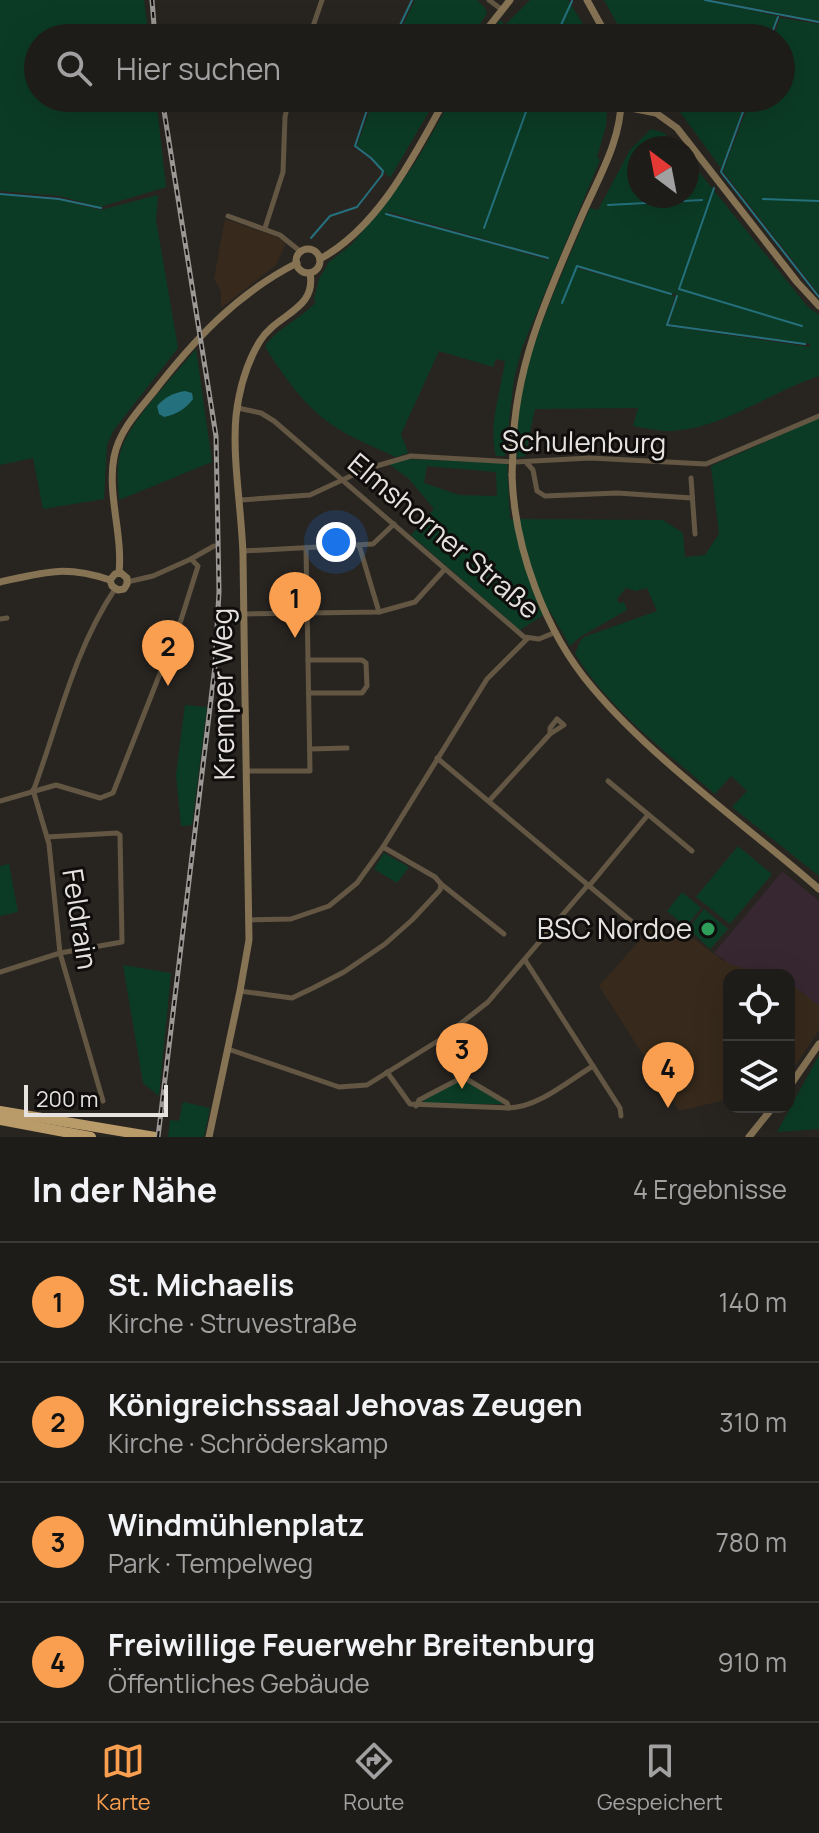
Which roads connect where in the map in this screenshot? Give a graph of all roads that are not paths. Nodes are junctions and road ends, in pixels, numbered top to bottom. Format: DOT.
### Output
graph roads {
  1 [pos="322,0"];
  2 [pos="489,0"];
  3 [pos="510,0"];
  4 [pos="587,0"];
  5 [pos="501,9"];
  6 [pos="314,24"];
  7 [pos="490,24"];
  8 [pos="600,24"];
  9 [pos="286,112"];
  10 [pos="437,112"];
  11 [pos="619,112"];
  12 [pos="653,112"];
  13 [pos="228,216"];
  14 [pos="265,228"];
  15 [pos="301,252"];
  16 [pos="320,259"];
  17 [pos="297,263"];
  18 [pos="310,273"];
  19 [pos="819,306"];
  20 [pos="238,408"];
  21 [pos="819,416"];
  22 [pos="525,462"];
  23 [pos="342,478"];
  24 [pos="691,478"];
  25 [pos="692,498"];
  26 [pos="241,500"];
  27 [pos="394,524"];
  28 [pos="695,534"];
  29 [pos="359,545"];
  30 [pos="214,546"];
  31 [pos="306,548"];
  32 [pos="243,551"];
  33 [pos="191,560"];
  34 [pos="445,569"];
  35 [pos="119,573"];
  36 [pos="110,580"];
  37 [pos="0,582"];
  38 [pos="127,582"];
  39 [pos="115,589"];
  40 [pos="379,612"];
  41 [pos="308,613"];
  42 [pos="243,614"];
  43 [pos="556,631"];
  44 [pos="527,639"];
  45 [pos="308,660"];
  46 [pos="309,693"];
  47 [pos="550,734"];
  48 [pos="347,748"];
  49 [pos="310,749"];
  50 [pos="437,758"];
  51 [pos="247,771"];
  52 [pos="608,781"];
  53 [pos="33,790"];
  54 [pos="0,801"];
  55 [pos="489,801"];
  56 [pos="647,816"];
  57 [pos="47,837"];
  58 [pos="383,847"];
  59 [pos="692,851"];
  60 [pos="441,884"];
  61 [pos="589,886"];
  62 [pos="819,889"];
  63 [pos="248,920"];
  64 [pos="638,927"];
  65 [pos="504,934"];
  66 [pos="60,953"];
  67 [pos="525,960"];
  68 [pos="0,972"];
  69 [pos="240,991"];
  70 [pos="819,1044"];
  71 [pos="228,1049"];
  72 [pos="593,1066"];
  73 [pos="387,1072"];
  74 [pos="795,1078"];
  75 [pos="103,1101"];
  76 [pos="416,1106"];
  77 [pos="509,1108"];
  78 [pos="0,1111"];
  79 [pos="768,1113"];
  80 [pos="621,1116"];
  81 [pos="0,1120"];
  82 [pos="141,1135"];
  83 [pos="91,1137"];
  84 [pos="155,1137"];
  85 [pos="209,1137"];
  86 [pos="749,1137"];
  1 -- 6 [label="street"];
  2 -- 5 [label="street"];
  3 -- 5 [label="main road"];
  4 -- 8 [label="main road"];
  5 -- 7 [label="main road"];
  9 -- 14 [label="street"];
  10 -- 16 [label="main road"];
  11 -- 43 [label="main road, bridge"];
  12 -- 19 [label="main road"];
  13 -- 14 [label="street"];
  14 -- 15 [label="street"];
  15 -- 16 [label="main road"];
  15 -- 17 [label="main road"];
  16 -- 18 [label="main road"];
  17 -- 18 [label="main road"];
  17 -- 35 [label="main road"];
  18 -- 20 [label="main road, Kremper Weg"];
  20 -- 23 [label="street, Elmshorner Straße"];
  20 -- 26 [label="main road, Kremper Weg"];
  21 -- 22 [label="street, Schulenburg"];
  22 -- 23 [label="street, Schulenburg"];
  22 -- 25 [label="street"];
  23 -- 26 [label="street, Schulenburg"];
  23 -- 27 [label="street, Elmshorner Straße"];
  24 -- 25 [label="street"];
  25 -- 28 [label="street"];
  26 -- 32 [label="main road, Kremper Weg"];
  27 -- 29 [label="street"];
  27 -- 34 [label="street, Elmshorner Straße"];
  29 -- 31 [label="street"];
  29 -- 40 [label="street"];
  30 -- 33 [label="street"];
  31 -- 32 [label="street"];
  31 -- 41 [label="street"];
  32 -- 42 [label="main road, Kremper Weg"];
  33 -- 38 [label="street"];
  33 -- 53 [label="street"];
  34 -- 40 [label="street"];
  34 -- 44 [label="street, Elmshorner Straße"];
  35 -- 36 [label="main road"];
  35 -- 38 [label="main road"];
  36 -- 37 [label="main road"];
  36 -- 39 [label="main road"];
  38 -- 39 [label="main road"];
  39 -- 53 [label="street"];
  40 -- 41 [label="street"];
  41 -- 42 [label="street"];
  41 -- 45 [label="street"];
  42 -- 51 [label="main road, Kremper Weg"];
  43 -- 44 [label="street, Elmshorner Straße"];
  43 -- 62 [label="main road, Elmshorner Straße"];
  44 -- 50 [label="street"];
  45 -- 46 [label="street"];
  45 -- 46 [label="street"];
  46 -- 49 [label="street"];
  47 -- 55 [label="street"];
  48 -- 49 [label="street"];
  49 -- 51 [label="street"];
  50 -- 55 [label="street"];
  50 -- 58 [label="street"];
  51 -- 63 [label="main road, Kremper Weg"];
  52 -- 56 [label="street"];
  53 -- 54 [label="street"];
  53 -- 57 [label="street, Feldrain"];
  55 -- 61 [label="street"];
  56 -- 59 [label="street"];
  56 -- 61 [label="street"];
  57 -- 66 [label="street, Feldrain"];
  57 -- 66 [label="street"];
  58 -- 60 [label="street"];
  58 -- 63 [label="street"];
  60 -- 65 [label="street"];
  60 -- 69 [label="street"];
  61 -- 64 [label="street"];
  61 -- 67 [label="street"];
  63 -- 69 [label="main road, Kremper Weg"];
  66 -- 68 [label="street"];
  66 -- 75 [label="street, Feldrain"];
  67 -- 72 [label="street"];
  67 -- 73 [label="street"];
  69 -- 71 [label="main road, Kremper Weg"];
  70 -- 74 [label="main road"];
  71 -- 73 [label="street"];
  71 -- 85 [label="main road, Kremper Weg"];
  72 -- 77 [label="street"];
  72 -- 80 [label="street"];
  73 -- 76 [label="street"];
  76 -- 77 [label="street"];
  76 -- 77 [label="street"];
  78 -- 82 [label="highway"];
  79 -- 86 [label="main road"];
  81 -- 83 [label="highway"];
  82 -- 84 [label="highway"];
}
